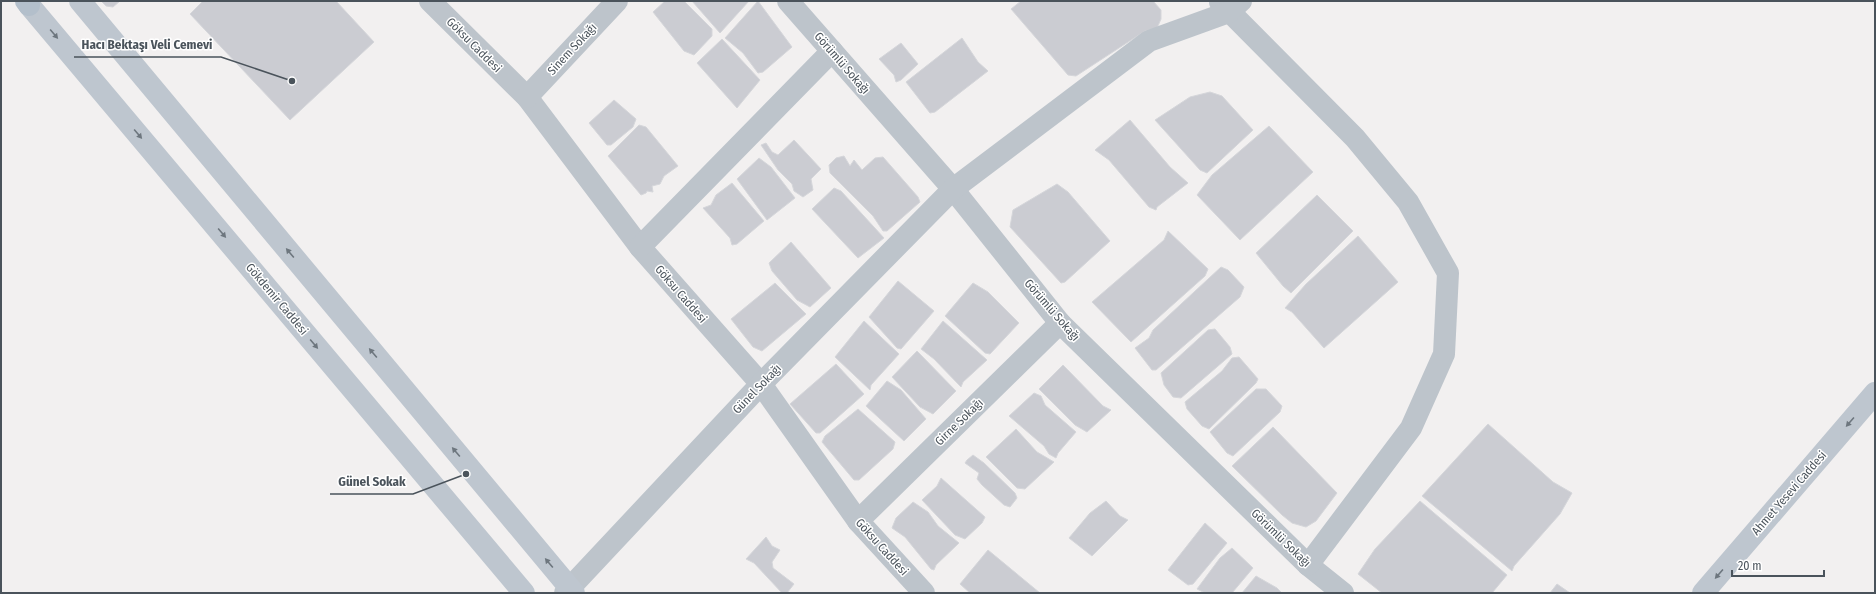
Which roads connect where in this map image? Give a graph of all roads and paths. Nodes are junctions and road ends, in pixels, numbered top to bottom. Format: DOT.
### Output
graph roads {
  1 [pos="80,1"];
  2 [pos="430,1"];
  3 [pos="617,1"];
  4 [pos="788,1"];
  5 [pos="29,2"];
  6 [pos="1230,5"];
  7 [pos="832,51"];
  8 [pos="527,97"];
  9 [pos="953,189"];
  10 [pos="640,247"];
  11 [pos="1060,323"];
  12 [pos="760,384"];
  13 [pos="1875,392"];
  14 [pos="858,521"];
  15 [pos="1308,565"];
  16 [pos="569,591"];
  17 [pos="524,593"];
  18 [pos="924,593"];
  19 [pos="1343,593"];
  20 [pos="1702,593"];
  16 -- 1 [label="main road, one-way"];
  2 -- 8 [label="street, Göksu Caddesi"];
  3 -- 8 [label="street, Sinem Sokağı"];
  4 -- 7 [label="street, Görümlü Sokağı"];
  5 -- 17 [label="main road, Gökdemir Caddesi, one-way"];
  6 -- 9 [label="street, Günel Sokağı"];
  6 -- 15 [label="street"];
  7 -- 9 [label="street, Görümlü Sokağı"];
  7 -- 10 [label="street"];
  8 -- 10 [label="street, Göksu Caddesi"];
  9 -- 11 [label="street, Görümlü Sokağı"];
  9 -- 12 [label="street, Günel Sokağı"];
  10 -- 12 [label="street, Göksu Caddesi"];
  11 -- 14 [label="street, Girne Sokağı"];
  11 -- 15 [label="street, Görümlü Sokağı"];
  12 -- 14 [label="street, Göksu Caddesi"];
  12 -- 16 [label="street, Günel Sokağı"];
  13 -- 20 [label="main road, Ahmet Yesevi Caddesi, one-way"];
  14 -- 18 [label="street, Göksu Caddesi"];
  15 -- 19 [label="street, Görümlü Sokağı"];
}
